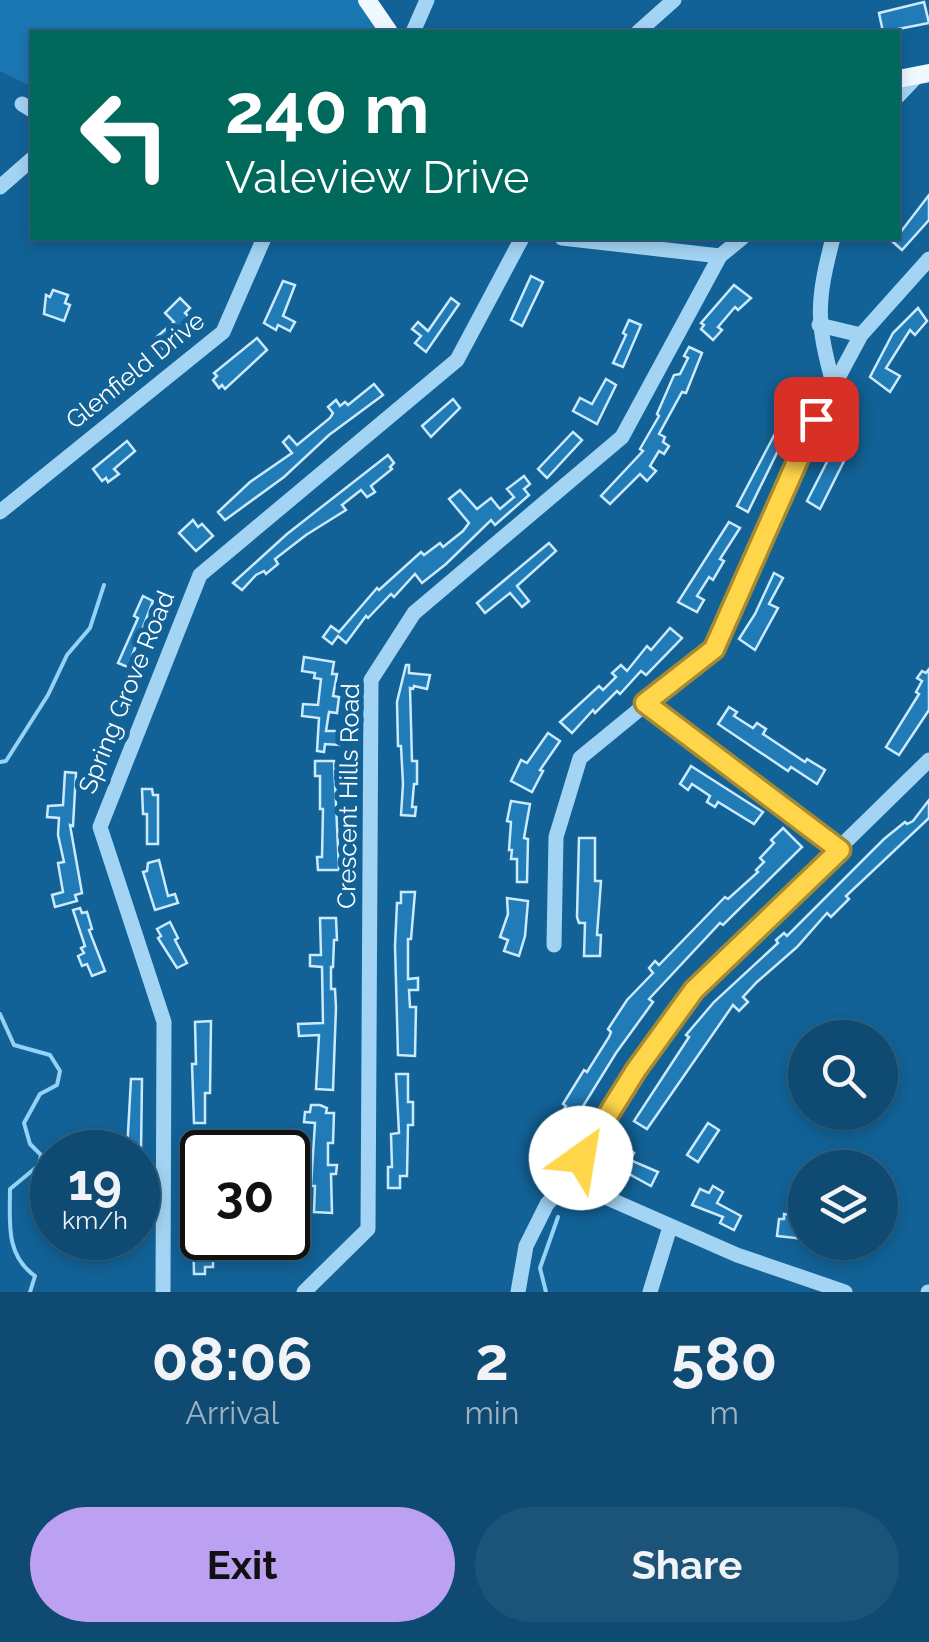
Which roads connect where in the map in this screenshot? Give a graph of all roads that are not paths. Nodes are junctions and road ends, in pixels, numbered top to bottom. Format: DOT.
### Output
graph roads {
  1 [pos="367,0"];
  2 [pos="426,0"];
  3 [pos="674,0"];
  4 [pos="388,30"];
  5 [pos="414,30"];
  6 [pos="640,30"];
  7 [pos="924,74"];
  8 [pos="900,94"];
  9 [pos="30,161"];
  10 [pos="0,187"];
  11 [pos="263,240"];
  12 [pos="521,240"];
  13 [pos="580,240"];
  14 [pos="740,240"];
  15 [pos="833,240"];
  16 [pos="720,256"];
  17 [pos="929,259"];
  18 [pos="819,325"];
  19 [pos="861,335"];
  20 [pos="834,387"];
  21 [pos="0,512"];
  22 [pos="645,703"];
  23 [pos="929,760"];
  24 [pos="840,850"];
  25 [pos="554,946"];
  26 [pos="563,1188"];
  27 [pos="670,1227"];
  28 [pos="823,1289"];
  29 [pos="163,1292"];
  30 [pos="304,1292"];
  31 [pos="518,1292"];
  32 [pos="650,1292"];
  33 [pos="845,1292"];
  1 -- 4 [label="main road"];
  2 -- 5 [label="street"];
  3 -- 6 [label="street"];
  7 -- 8 [label="street"];
  9 -- 10 [label="street"];
  11 -- 21 [label="street, Glenfield Drive"];
  12 -- 29 [label="street, Spring Grove Road"];
  13 -- 16 [label="street"];
  14 -- 16 [label="street, Crescent Hills Road"];
  15 -- 18 [label="street"];
  16 -- 30 [label="street, Crescent Hills Road"];
  17 -- 19 [label="street"];
  18 -- 19 [label="street"];
  18 -- 20 [label="street"];
  19 -- 20 [label="street"];
  20 -- 22 [label="street"];
  22 -- 24 [label="street"];
  22 -- 25 [label="street"];
  23 -- 24 [label="street"];
  24 -- 26 [label="street"];
  26 -- 27 [label="street"];
  26 -- 31 [label="street"];
  27 -- 28 [label="street"];
  27 -- 32 [label="street"];
  28 -- 33 [label="street"];
}
